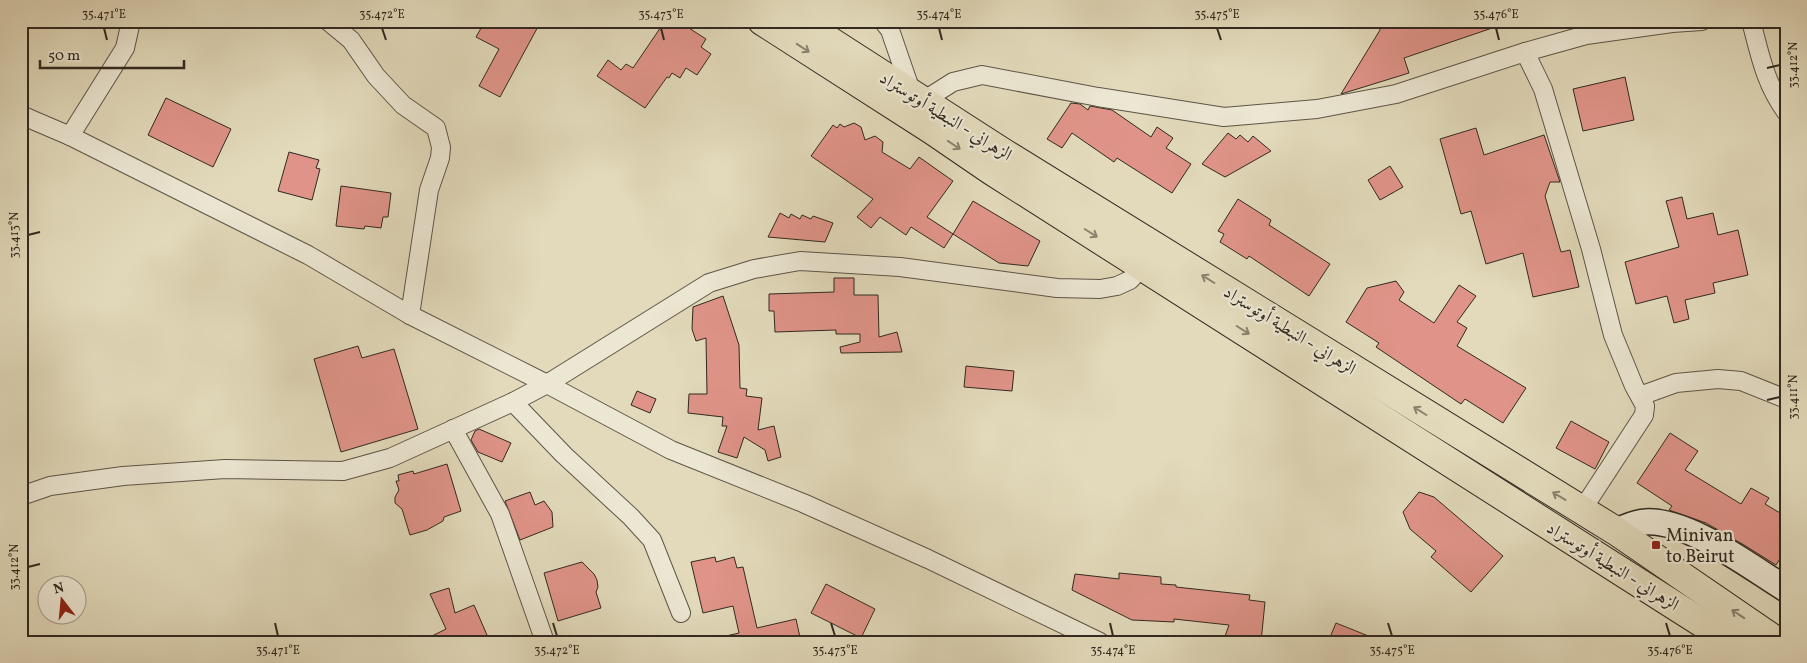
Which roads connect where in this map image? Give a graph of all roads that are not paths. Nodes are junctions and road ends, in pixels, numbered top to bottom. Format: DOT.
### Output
graph roads {
  1 [pos="131,21"];
  2 [pos="328,21"];
  3 [pos="762,21"];
  4 [pos="798,21"];
  5 [pos="883,21"];
  6 [pos="1702,21"];
  7 [pos="1751,21"];
  8 [pos="1525,52"];
  9 [pos="928,109"];
  10 [pos="1786,112"];
  11 [pos="21,115"];
  12 [pos="70,136"];
  13 [pos="998,162"];
  14 [pos="1143,266"];
  15 [pos="410,315"];
  16 [pos="547,384"];
  17 [pos="1640,396"];
  18 [pos="1786,399"];
  19 [pos="513,402"];
  20 [pos="453,429"];
  21 [pos="21,496"];
  22 [pos="1582,510"];
  23 [pos="1616,531"];
  24 [pos="1786,589"];
  25 [pos="681,613"];
  26 [pos="545,642"];
  27 [pos="1100,642"];
  28 [pos="1732,642"];
  29 [pos="1778,642"];
  1 -- 12 [label="street"];
  2 -- 15 [label="street"];
  3 -- 9 [label="highway, الزهراني - النبطية أوتوستراد, one-way"];
  4 -- 9 [label="highway, الزهراني - النبطية أوتوستراد"];
  5 -- 9 [label="street"];
  6 -- 8 [label="street"];
  7 -- 10 [label="street"];
  8 -- 9 [label="street"];
  8 -- 17 [label="street"];
  9 -- 13 [label="highway, الزهراني - النبطية أوتوستراد"];
  11 -- 12 [label="street"];
  12 -- 15 [label="street"];
  13 -- 14 [label="highway, الزهراني - النبطية أوتوستراد, one-way"];
  22 -- 13 [label="highway, الزهراني - النبطية أوتوستراد, one-way"];
  14 -- 16 [label="street"];
  14 -- 28 [label="highway, الزهراني - النبطية أوتوستراد, one-way"];
  15 -- 16 [label="street"];
  16 -- 19 [label="street"];
  16 -- 27 [label="street"];
  17 -- 18 [label="street"];
  17 -- 22 [label="street"];
  19 -- 20 [label="street"];
  19 -- 25 [label="street"];
  20 -- 21 [label="street"];
  20 -- 26 [label="street"];
  22 -- 23 [label="highway, الزهراني - النبطية أوتوستراد"];
  23 -- 24 [label="main road"];
  29 -- 23 [label="highway, الزهراني - النبطية أوتوستراد, one-way"];
}
